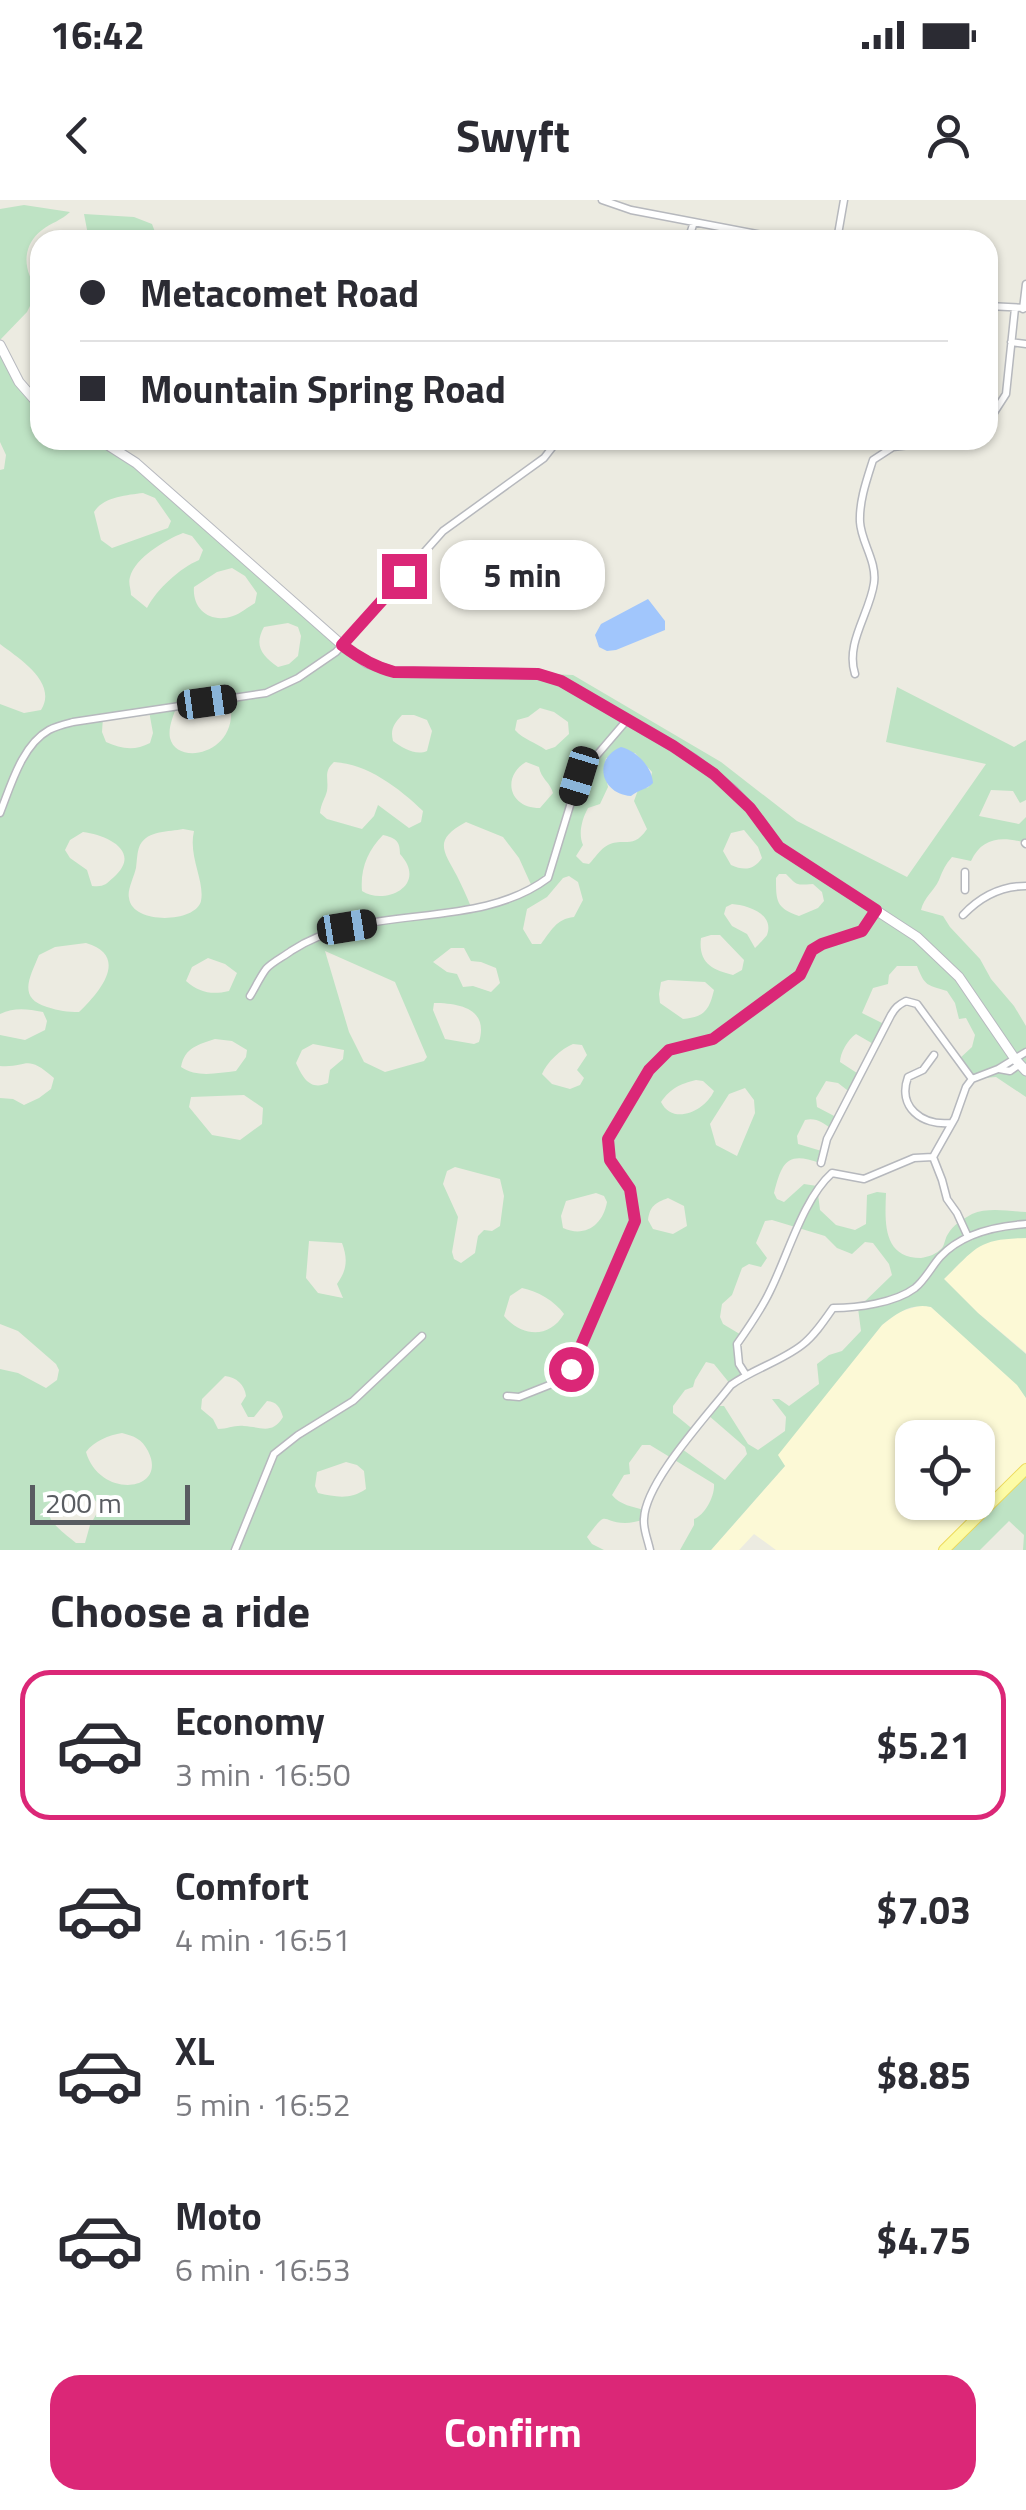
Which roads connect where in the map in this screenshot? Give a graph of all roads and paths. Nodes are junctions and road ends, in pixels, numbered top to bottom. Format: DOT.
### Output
graph roads {
  1 [pos="602,200"];
  2 [pos="844,200"];
  3 [pos="694,222"];
  4 [pos="691,230"];
  5 [pos="736,230"];
  6 [pos="839,230"];
  7 [pos="1026,284"];
  8 [pos="1021,308"];
  9 [pos="1011,342"];
  10 [pos="1026,344"];
  11 [pos="0,345"];
  12 [pos="30,395"];
  13 [pos="998,406"];
  14 [pos="116,450"];
  15 [pos="550,450"];
  16 [pos="888,450"];
  17 [pos="342,645"];
  18 [pos="856,674"];
  19 [pos="627,720"];
  20 [pos="0,813"];
  21 [pos="965,872"];
  22 [pos="1026,886"];
  23 [pos="966,890"];
  24 [pos="876,910"];
  25 [pos="963,915"];
  26 [pos="250,996"];
  27 [pos="1026,1052"];
  28 [pos="934,1055"];
  29 [pos="1020,1064"];
  30 [pos="972,1078"];
  31 [pos="952,1123"];
  32 [pos="938,1124"];
  33 [pos="947,1134"];
  34 [pos="932,1157"];
  35 [pos="821,1163"];
  36 [pos="1026,1224"];
  37 [pos="968,1238"];
  38 [pos="422,1336"];
  39 [pos="746,1375"];
  40 [pos="507,1396"];
  41 [pos="1026,1468"];
  42 [pos="236,1550"];
  43 [pos="650,1550"];
  44 [pos="944,1550"];
  1 -- 3 [label="street"];
  2 -- 6 [label="street"];
  3 -- 4 [label="street"];
  3 -- 5 [label="street"];
  7 -- 8 [label="street"];
  8 -- 9 [label="street"];
  9 -- 10 [label="street"];
  9 -- 13 [label="street"];
  11 -- 12 [label="street"];
  14 -- 17 [label="street"];
  15 -- 17 [label="street"];
  16 -- 18 [label="street"];
  17 -- 19 [label="street"];
  17 -- 20 [label="street"];
  19 -- 24 [label="street"];
  19 -- 26 [label="street"];
  21 -- 23 [label="street"];
  22 -- 25 [label="street"];
  24 -- 29 [label="street"];
  24 -- 40 [label="street"];
  27 -- 29 [label="street"];
  28 -- 32 [label="street"];
  29 -- 30 [label="street"];
  30 -- 31 [label="street"];
  30 -- 35 [label="street"];
  31 -- 32 [label="street"];
  31 -- 33 [label="street"];
  32 -- 33 [label="street"];
  33 -- 34 [label="street"];
  34 -- 37 [label="street"];
  34 -- 39 [label="street"];
  36 -- 37 [label="street"];
  37 -- 39 [label="street"];
  38 -- 42 [label="street"];
  39 -- 43 [label="street"];
  41 -- 44 [label="main road"];
}
